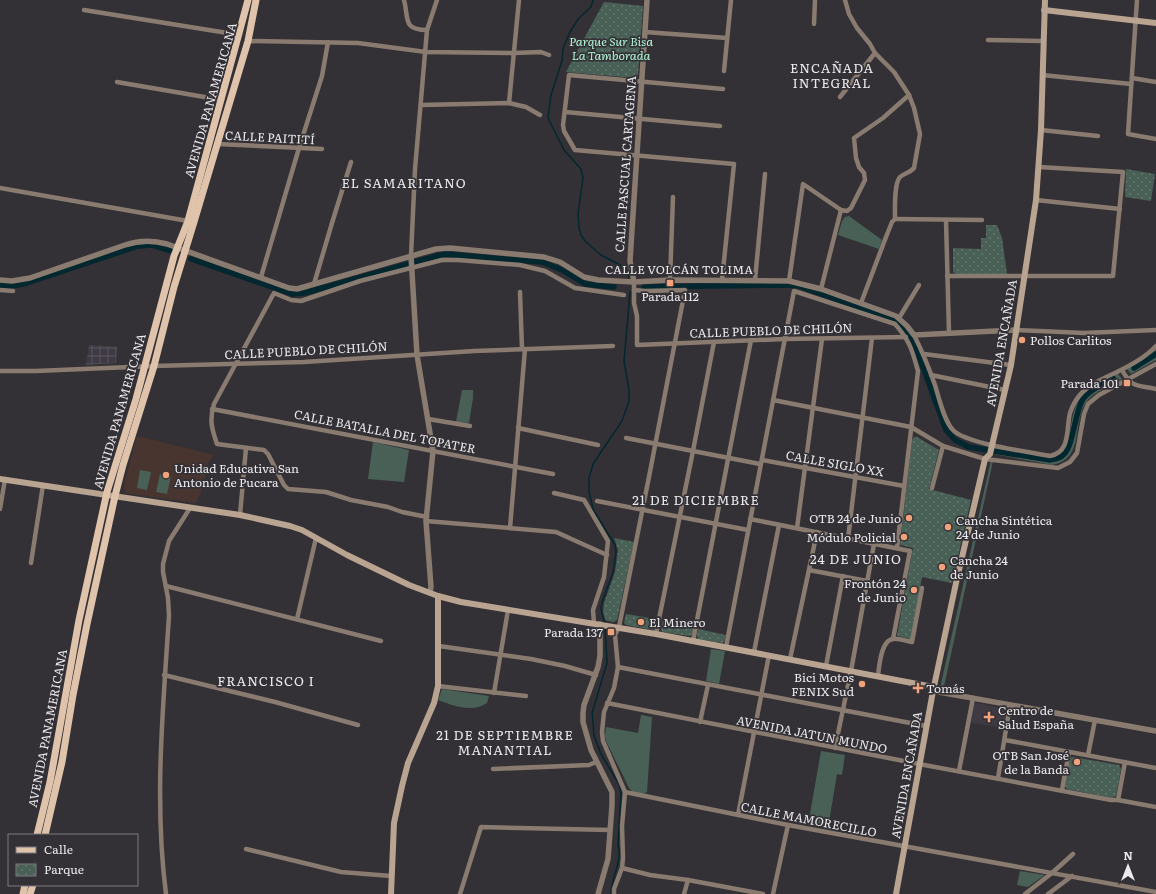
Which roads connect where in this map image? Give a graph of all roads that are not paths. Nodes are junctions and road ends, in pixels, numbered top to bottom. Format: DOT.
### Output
graph roads {
  1 [pos="248,0"];
  2 [pos="256,0"];
  3 [pos="404,0"];
  4 [pos="437,0"];
  5 [pos="519,0"];
  6 [pos="648,0"];
  7 [pos="731,0"];
  8 [pos="815,0"];
  9 [pos="845,0"];
  10 [pos="1045,0"];
  11 [pos="1137,0"];
  12 [pos="84,10"];
  13 [pos="1044,10"];
  14 [pos="1135,20"];
  15 [pos="1156,23"];
  16 [pos="814,24"];
  17 [pos="428,30"];
  18 [pos="645,32"];
  19 [pos="240,35"];
  20 [pos="727,38"];
  21 [pos="988,40"];
  22 [pos="248,41"];
  23 [pos="1044,41"];
  24 [pos="328,42"];
  25 [pos="426,52"];
  26 [pos="514,53"];
  27 [pos="875,53"];
  28 [pos="549,55"];
  29 [pos="724,71"];
  30 [pos="1042,75"];
  31 [pos="1132,78"];
  32 [pos="641,81"];
  33 [pos="117,82"];
  34 [pos="1156,82"];
  35 [pos="1131,84"];
  36 [pos="723,89"];
  37 [pos="909,95"];
  38 [pos="840,97"];
  39 [pos="222,100"];
  40 [pos="509,103"];
  41 [pos="421,105"];
  42 [pos="565,112"];
  43 [pos="540,115"];
  44 [pos="639,118"];
  45 [pos="720,126"];
  46 [pos="1041,130"];
  47 [pos="1098,136"];
  48 [pos="1156,139"];
  49 [pos="217,144"];
  50 [pos="299,148"];
  51 [pos="322,149"];
  52 [pos="637,155"];
  53 [pos="351,162"];
  54 [pos="1039,167"];
  55 [pos="765,174"];
  56 [pos="0,188"];
  57 [pos="673,197"];
  58 [pos="1036,200"];
  59 [pos="1120,209"];
  60 [pos="841,210"];
  61 [pos="895,219"];
  62 [pos="946,220"];
  63 [pos="982,220"];
  64 [pos="188,221"];
  65 [pos="177,248"];
  66 [pos="186,251"];
  67 [pos="411,261"];
  68 [pos="947,276"];
  69 [pos="261,277"];
  70 [pos="1023,277"];
  71 [pos="0,280"];
  72 [pos="670,280"];
  73 [pos="722,280"];
  74 [pos="755,280"];
  75 [pos="789,281"];
  76 [pos="634,282"];
  77 [pos="314,284"];
  78 [pos="919,285"];
  79 [pos="821,289"];
  80 [pos="0,290"];
  81 [pos="634,290"];
  82 [pos="13,291"];
  83 [pos="520,292"];
  84 [pos="624,295"];
  85 [pos="861,303"];
  86 [pos="899,318"];
  87 [pos="1016,330"];
  88 [pos="1156,330"];
  89 [pos="949,333"];
  90 [pos="914,335"];
  91 [pos="906,337"];
  92 [pos="872,338"];
  93 [pos="785,339"];
  94 [pos="822,339"];
  95 [pos="751,340"];
  96 [pos="714,342"];
  97 [pos="675,343"];
  98 [pos="613,346"];
  99 [pos="1156,346"];
  100 [pos="523,349"];
  101 [pos="924,354"];
  102 [pos="417,355"];
  103 [pos="236,364"];
  104 [pos="1156,364"];
  105 [pos="1011,365"];
  106 [pos="154,366"];
  107 [pos="145,367"];
  108 [pos="1122,370"];
  109 [pos="0,371"];
  110 [pos="931,375"];
  111 [pos="1128,380"];
  112 [pos="1156,389"];
  113 [pos="1005,390"];
  114 [pos="773,400"];
  115 [pos="813,407"];
  116 [pos="212,409"];
  117 [pos="863,418"];
  118 [pos="428,420"];
  119 [pos="470,426"];
  120 [pos="911,427"];
  121 [pos="518,428"];
  122 [pos="626,438"];
  123 [pos="656,444"];
  124 [pos="598,445"];
  125 [pos="943,446"];
  126 [pos="246,448"];
  127 [pos="433,451"];
  128 [pos="693,451"];
  129 [pos="990,452"];
  130 [pos="729,458"];
  131 [pos="761,462"];
  132 [pos="516,466"];
  133 [pos="805,468"];
  134 [pos="553,474"];
  135 [pos="856,477"];
  136 [pos="2,479"];
  137 [pos="43,485"];
  138 [pos="904,486"];
  139 [pos="932,488"];
  140 [pos="554,493"];
  141 [pos="106,494"];
  142 [pos="115,496"];
  143 [pos="597,502"];
  144 [pos="190,508"];
  145 [pos="0,509"];
  146 [pos="643,510"];
  147 [pos="240,515"];
  148 [pos="680,517"];
  149 [pos="426,519"];
  150 [pos="750,519"];
  151 [pos="716,524"];
  152 [pos="779,525"];
  153 [pos="510,528"];
  154 [pos="796,528"];
  155 [pos="748,530"];
  156 [pos="816,532"];
  157 [pos="316,538"];
  158 [pos="848,538"];
  159 [pos="874,544"];
  160 [pos="897,548"];
  161 [pos="607,555"];
  162 [pos="31,564"];
  163 [pos="809,570"];
  164 [pos="844,576"];
  165 [pos="867,581"];
  166 [pos="166,586"];
  167 [pos="922,588"];
  168 [pos="430,592"];
  169 [pos="438,596"];
  170 [pos="508,610"];
  171 [pos="297,619"];
  172 [pos="601,625"];
  173 [pos="619,627"];
  174 [pos="656,634"];
  175 [pos="76,638"];
  176 [pos="84,639"];
  177 [pos="893,639"];
  178 [pos="381,641"];
  179 [pos="694,641"];
  180 [pos="439,646"];
  181 [pos="726,647"];
  182 [pos="754,652"];
  183 [pos="500,655"];
  184 [pos="769,655"];
  185 [pos="790,659"];
  186 [pos="826,666"];
  187 [pos="618,667"];
  188 [pos="851,671"];
  189 [pos="164,675"];
  190 [pos="596,675"];
  191 [pos="878,676"];
  192 [pos="708,685"];
  193 [pos="438,686"];
  194 [pos="933,689"];
  195 [pos="494,693"];
  196 [pos="69,694"];
  197 [pos="762,695"];
  198 [pos="526,696"];
  199 [pos="973,698"];
  200 [pos="607,703"];
  201 [pos="1010,705"];
  202 [pos="843,710"];
  203 [pos="1095,720"];
  204 [pos="700,722"];
  205 [pos="358,725"];
  206 [pos="926,726"];
  207 [pos="64,728"];
  208 [pos="1156,731"];
  209 [pos="754,732"];
  210 [pos="1005,740"];
  211 [pos="835,748"];
  212 [pos="1069,752"];
  213 [pos="1088,755"];
  214 [pos="596,762"];
  215 [pos="1125,762"];
  216 [pos="919,764"];
  217 [pos="1156,768"];
  218 [pos="493,769"];
  219 [pos="959,771"];
  220 [pos="998,778"];
  221 [pos="1062,790"];
  222 [pos="625,792"];
  223 [pos="1118,800"];
  224 [pos="1156,806"];
  225 [pos="738,815"];
  226 [pos="788,825"];
  227 [pos="610,830"];
  228 [pos="37,834"];
  229 [pos="45,834"];
  230 [pos="905,847"];
  231 [pos="246,849"];
  232 [pos="1073,854"];
  233 [pos="622,868"];
  234 [pos="1052,873"];
  235 [pos="391,876"];
  236 [pos="1072,876"];
  237 [pos="688,880"];
  238 [pos="1156,892"];
  239 [pos="166,894"];
  240 [pos="391,894"];
  241 [pos="460,894"];
  242 [pos="598,894"];
  243 [pos="614,894"];
  244 [pos="684,894"];
  245 [pos="763,894"];
  246 [pos="773,894"];
  247 [pos="896,894"];
  248 [pos="1025,894"];
  249 [pos="1048,894"];
  1 -- 19 [label="main road, AVENIDA PANAMERICANA"];
  2 -- 22 [label="main road, AVENIDA PANAMERICANA"];
  3 -- 17 [label="street"];
  4 -- 17 [label="street"];
  5 -- 26 [label="street"];
  6 -- 18 [label="street, CALLE PASCUAL CARTAGENA"];
  7 -- 20 [label="street"];
  8 -- 16 [label="street"];
  9 -- 27 [label="street"];
  10 -- 13 [label="main road, AVENIDA ENCAÑADA"];
  11 -- 14 [label="street"];
  12 -- 19 [label="street"];
  13 -- 14 [label="main road"];
  13 -- 23 [label="main road, AVENIDA ENCAÑADA"];
  14 -- 15 [label="main road"];
  14 -- 31 [label="street"];
  17 -- 25 [label="street"];
  18 -- 20 [label="street"];
  18 -- 32 [label="street, CALLE PASCUAL CARTAGENA"];
  19 -- 39 [label="main road, AVENIDA PANAMERICANA"];
  20 -- 29 [label="street"];
  21 -- 23 [label="street"];
  22 -- 24 [label="street"];
  22 -- 49 [label="main road, AVENIDA PANAMERICANA"];
  23 -- 30 [label="main road, AVENIDA ENCAÑADA"];
  24 -- 25 [label="street"];
  24 -- 50 [label="street"];
  25 -- 26 [label="street"];
  25 -- 41 [label="street"];
  26 -- 28 [label="street"];
  26 -- 40 [label="street"];
  27 -- 37 [label="street"];
  27 -- 38 [label="street"];
  30 -- 35 [label="street"];
  30 -- 46 [label="main road, AVENIDA ENCAÑADA"];
  31 -- 34 [label="street"];
  31 -- 35 [label="street"];
  32 -- 36 [label="street"];
  32 -- 42 [label="street"];
  32 -- 44 [label="street, CALLE PASCUAL CARTAGENA"];
  33 -- 39 [label="street"];
  35 -- 48 [label="street"];
  37 -- 60 [label="street"];
  37 -- 61 [label="street"];
  39 -- 64 [label="main road, AVENIDA PANAMERICANA"];
  40 -- 41 [label="street"];
  40 -- 43 [label="street"];
  41 -- 67 [label="street"];
  42 -- 44 [label="street"];
  42 -- 52 [label="street"];
  44 -- 45 [label="street"];
  44 -- 52 [label="street, CALLE PASCUAL CARTAGENA"];
  46 -- 47 [label="street"];
  46 -- 54 [label="main road, AVENIDA ENCAÑADA"];
  49 -- 50 [label="street, CALLE PAITITÍ"];
  49 -- 66 [label="main road, AVENIDA PANAMERICANA"];
  50 -- 51 [label="street, CALLE PAITITÍ"];
  50 -- 69 [label="street"];
  52 -- 73 [label="street"];
  52 -- 76 [label="street, CALLE PASCUAL CARTAGENA"];
  53 -- 77 [label="street"];
  54 -- 58 [label="main road, AVENIDA ENCAÑADA"];
  54 -- 59 [label="street"];
  55 -- 74 [label="street"];
  56 -- 64 [label="street"];
  57 -- 72 [label="street"];
  58 -- 59 [label="street"];
  58 -- 70 [label="main road, AVENIDA ENCAÑADA"];
  59 -- 70 [label="street"];
  60 -- 75 [label="street"];
  60 -- 79 [label="street"];
  61 -- 62 [label="street"];
  61 -- 85 [label="street"];
  62 -- 63 [label="street"];
  62 -- 68 [label="street"];
  64 -- 65 [label="main road, AVENIDA PANAMERICANA"];
  65 -- 66 [label="street, CALLE VOLCÁN TOLIMA"];
  65 -- 71 [label="street, CALLE VOLCÁN TOLIMA"];
  65 -- 107 [label="main road, AVENIDA PANAMERICANA"];
  66 -- 69 [label="street, CALLE VOLCÁN TOLIMA"];
  66 -- 106 [label="main road, AVENIDA PANAMERICANA"];
  67 -- 76 [label="street, CALLE VOLCÁN TOLIMA"];
  67 -- 77 [label="street, CALLE VOLCÁN TOLIMA"];
  67 -- 84 [label="street, CALLE VOLCÁN TOLIMA"];
  67 -- 102 [label="street"];
  67 -- 103 [label="street, CALLE VOLCÁN TOLIMA"];
  68 -- 70 [label="street"];
  68 -- 89 [label="street"];
  69 -- 77 [label="street, CALLE VOLCÁN TOLIMA"];
  70 -- 87 [label="main road, AVENIDA ENCAÑADA"];
  72 -- 73 [label="street, CALLE VOLCÁN TOLIMA"];
  72 -- 76 [label="street, CALLE VOLCÁN TOLIMA"];
  73 -- 74 [label="street, CALLE VOLCÁN TOLIMA"];
  74 -- 75 [label="street, CALLE VOLCÁN TOLIMA"];
  75 -- 79 [label="street, CALLE VOLCÁN TOLIMA"];
  76 -- 81 [label="street"];
  78 -- 86 [label="street"];
  79 -- 85 [label="street, CALLE VOLCÁN TOLIMA"];
  80 -- 82 [label="street"];
  81 -- 97 [label="street, CALLE PUEBLO DE CHILÓN"];
  81 -- 97 [label="street"];
  83 -- 100 [label="street"];
  85 -- 86 [label="street, CALLE VOLCÁN TOLIMA"];
  86 -- 90 [label="street, CALLE VOLCÁN TOLIMA"];
  87 -- 88 [label="street"];
  87 -- 89 [label="street"];
  87 -- 105 [label="main road, AVENIDA ENCAÑADA"];
  89 -- 90 [label="street"];
  90 -- 101 [label="street"];
  91 -- 92 [label="street, CALLE PUEBLO DE CHILÓN"];
  91 -- 93 [label="street"];
  91 -- 120 [label="street"];
  92 -- 94 [label="street, CALLE PUEBLO DE CHILÓN"];
  92 -- 117 [label="street"];
  93 -- 94 [label="street, CALLE PUEBLO DE CHILÓN"];
  93 -- 95 [label="street, CALLE PUEBLO DE CHILÓN"];
  93 -- 114 [label="street"];
  94 -- 115 [label="street"];
  95 -- 96 [label="street, CALLE PUEBLO DE CHILÓN"];
  95 -- 130 [label="street"];
  96 -- 97 [label="street, CALLE PUEBLO DE CHILÓN"];
  96 -- 128 [label="street"];
  97 -- 123 [label="street"];
  98 -- 100 [label="street, CALLE PUEBLO DE CHILÓN"];
  99 -- 108 [label="street"];
  100 -- 102 [label="street, CALLE PUEBLO DE CHILÓN"];
  100 -- 121 [label="street"];
  101 -- 105 [label="street"];
  101 -- 110 [label="street"];
  102 -- 103 [label="street, CALLE PUEBLO DE CHILÓN"];
  102 -- 118 [label="street"];
  103 -- 106 [label="street, CALLE PUEBLO DE CHILÓN"];
  103 -- 116 [label="street"];
  104 -- 111 [label="street"];
  105 -- 113 [label="main road, AVENIDA ENCAÑADA"];
  106 -- 107 [label="street, CALLE PUEBLO DE CHILÓN"];
  106 -- 142 [label="main road, AVENIDA PANAMERICANA"];
  107 -- 109 [label="street, CALLE PUEBLO DE CHILÓN"];
  107 -- 141 [label="main road, AVENIDA PANAMERICANA"];
  108 -- 111 [label="street"];
  108 -- 129 [label="street"];
  110 -- 113 [label="street"];
  110 -- 129 [label="street"];
  111 -- 112 [label="street"];
  111 -- 129 [label="street"];
  113 -- 129 [label="main road, AVENIDA ENCAÑADA"];
  114 -- 115 [label="street"];
  114 -- 131 [label="street"];
  115 -- 117 [label="street"];
  115 -- 133 [label="street"];
  116 -- 126 [label="street"];
  116 -- 127 [label="street, CALLE BATALLA DEL TOPATER"];
  117 -- 120 [label="street"];
  117 -- 135 [label="street"];
  118 -- 119 [label="street"];
  118 -- 127 [label="street"];
  120 -- 125 [label="street"];
  120 -- 138 [label="street"];
  121 -- 124 [label="street"];
  121 -- 132 [label="street"];
  122 -- 123 [label="street, CALLE SIGLO XX"];
  123 -- 128 [label="street, CALLE SIGLO XX"];
  123 -- 146 [label="street"];
  125 -- 129 [label="street"];
  125 -- 139 [label="street"];
  126 -- 147 [label="street"];
  126 -- 149 [label="street"];
  127 -- 132 [label="street, CALLE BATALLA DEL TOPATER"];
  127 -- 149 [label="street"];
  128 -- 130 [label="street, CALLE SIGLO XX"];
  128 -- 148 [label="street"];
  129 -- 194 [label="main road, AVENIDA ENCAÑADA"];
  130 -- 131 [label="street, CALLE SIGLO XX"];
  130 -- 151 [label="street"];
  131 -- 133 [label="street, CALLE SIGLO XX"];
  131 -- 150 [label="street"];
  132 -- 134 [label="street, CALLE BATALLA DEL TOPATER"];
  132 -- 153 [label="street"];
  133 -- 135 [label="street, CALLE SIGLO XX"];
  133 -- 154 [label="street"];
  135 -- 138 [label="street, CALLE SIGLO XX"];
  135 -- 158 [label="street"];
  136 -- 137 [label="main road"];
  136 -- 145 [label="street"];
  137 -- 141 [label="main road"];
  137 -- 162 [label="street"];
  138 -- 160 [label="street"];
  140 -- 161 [label="street"];
  141 -- 142 [label="main road"];
  141 -- 175 [label="main road, AVENIDA PANAMERICANA"];
  142 -- 144 [label="main road"];
  142 -- 176 [label="main road, AVENIDA PANAMERICANA"];
  143 -- 146 [label="street"];
  144 -- 147 [label="main road"];
  144 -- 166 [label="street"];
  146 -- 148 [label="street"];
  146 -- 173 [label="street"];
  147 -- 157 [label="main road"];
  148 -- 151 [label="street"];
  148 -- 174 [label="street"];
  149 -- 153 [label="street"];
  149 -- 168 [label="street"];
  150 -- 152 [label="street"];
  150 -- 155 [label="street"];
  151 -- 155 [label="street"];
  151 -- 179 [label="street"];
  152 -- 154 [label="street"];
  152 -- 182 [label="street"];
  153 -- 161 [label="street"];
  154 -- 156 [label="street"];
  155 -- 181 [label="street"];
  156 -- 158 [label="street"];
  156 -- 163 [label="street"];
  157 -- 168 [label="main road"];
  157 -- 171 [label="street"];
  158 -- 159 [label="street"];
  159 -- 160 [label="street"];
  159 -- 165 [label="street"];
  160 -- 177 [label="street"];
  161 -- 172 [label="street"];
  163 -- 164 [label="street"];
  163 -- 185 [label="street"];
  164 -- 165 [label="street"];
  164 -- 186 [label="street"];
  165 -- 188 [label="street"];
  166 -- 171 [label="street"];
  166 -- 189 [label="street"];
  167 -- 177 [label="street"];
  168 -- 169 [label="main road"];
  169 -- 170 [label="main road"];
  169 -- 180 [label="main road"];
  170 -- 172 [label="main road"];
  170 -- 183 [label="street"];
  171 -- 178 [label="street"];
  172 -- 173 [label="main road"];
  172 -- 190 [label="street"];
  173 -- 174 [label="main road"];
  173 -- 187 [label="street"];
  174 -- 179 [label="main road"];
  175 -- 176 [label="main road"];
  175 -- 196 [label="main road, AVENIDA PANAMERICANA"];
  176 -- 196 [label="main road, AVENIDA PANAMERICANA"];
  177 -- 191 [label="street"];
  179 -- 181 [label="main road"];
  180 -- 183 [label="street"];
  180 -- 193 [label="main road"];
  181 -- 182 [label="main road"];
  182 -- 184 [label="main road"];
  183 -- 190 [label="street"];
  183 -- 195 [label="street"];
  184 -- 185 [label="main road"];
  184 -- 197 [label="street"];
  185 -- 186 [label="main road"];
  186 -- 188 [label="main road"];
  187 -- 192 [label="street"];
  187 -- 200 [label="street"];
  188 -- 191 [label="main road"];
  188 -- 202 [label="street"];
  189 -- 205 [label="street"];
  189 -- 239 [label="street"];
  190 -- 214 [label="street"];
  191 -- 194 [label="main road"];
  192 -- 197 [label="street"];
  192 -- 204 [label="street"];
  193 -- 195 [label="street"];
  193 -- 235 [label="main road"];
  194 -- 199 [label="street"];
  194 -- 206 [label="main road, AVENIDA ENCAÑADA"];
  195 -- 198 [label="street"];
  196 -- 207 [label="main road, AVENIDA PANAMERICANA"];
  197 -- 202 [label="street"];
  197 -- 209 [label="street"];
  199 -- 201 [label="street"];
  199 -- 219 [label="street"];
  200 -- 204 [label="street, AVENIDA JATUN MUNDO"];
  200 -- 222 [label="street"];
  201 -- 203 [label="street"];
  201 -- 210 [label="street"];
  202 -- 206 [label="street"];
  202 -- 211 [label="street"];
  203 -- 208 [label="street"];
  203 -- 213 [label="street"];
  204 -- 209 [label="street, AVENIDA JATUN MUNDO"];
  206 -- 216 [label="main road, AVENIDA ENCAÑADA"];
  207 -- 228 [label="main road, AVENIDA PANAMERICANA"];
  207 -- 229 [label="main road, AVENIDA PANAMERICANA"];
  209 -- 211 [label="street, AVENIDA JATUN MUNDO"];
  209 -- 225 [label="street"];
  210 -- 212 [label="street"];
  210 -- 220 [label="street"];
  211 -- 216 [label="street, AVENIDA JATUN MUNDO"];
  212 -- 213 [label="street"];
  212 -- 221 [label="street"];
  213 -- 215 [label="street"];
  214 -- 218 [label="street"];
  214 -- 227 [label="street"];
  215 -- 217 [label="street"];
  215 -- 223 [label="street"];
  216 -- 219 [label="street, AVENIDA JATUN MUNDO"];
  216 -- 230 [label="main road, AVENIDA ENCAÑADA"];
  219 -- 220 [label="street, AVENIDA JATUN MUNDO"];
  220 -- 221 [label="street, AVENIDA JATUN MUNDO"];
  221 -- 223 [label="street, AVENIDA JATUN MUNDO"];
  222 -- 225 [label="street, CALLE MAMORECILLO"];
  222 -- 233 [label="street"];
  223 -- 224 [label="street, AVENIDA JATUN MUNDO"];
  225 -- 226 [label="street, CALLE MAMORECILLO"];
  226 -- 230 [label="street, CALLE MAMORECILLO"];
  226 -- 246 [label="street"];
  227 -- 241 [label="street"];
  227 -- 242 [label="street"];
  230 -- 234 [label="street, CALLE MAMORECILLO"];
  230 -- 247 [label="main road, AVENIDA ENCAÑADA"];
  231 -- 235 [label="street"];
  232 -- 234 [label="street"];
  233 -- 237 [label="street"];
  233 -- 243 [label="street"];
  234 -- 236 [label="street, CALLE MAMORECILLO"];
  234 -- 248 [label="street"];
  235 -- 240 [label="main road"];
  236 -- 238 [label="street, CALLE MAMORECILLO"];
  236 -- 249 [label="street"];
  237 -- 244 [label="street"];
  237 -- 245 [label="street"];
}
